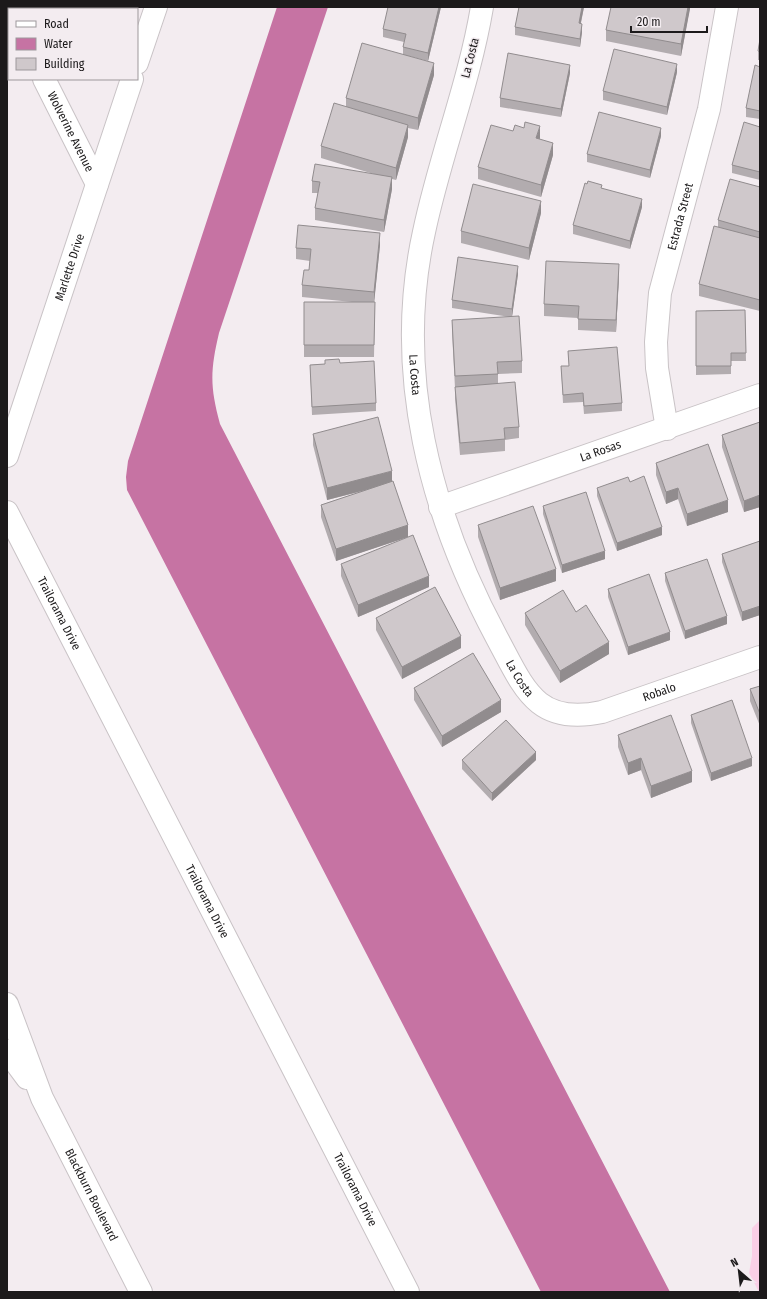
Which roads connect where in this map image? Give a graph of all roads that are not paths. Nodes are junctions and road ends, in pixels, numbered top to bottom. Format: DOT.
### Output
graph roads {
  1 [pos="156,7"];
  2 [pos="482,7"];
  3 [pos="727,7"];
  4 [pos="138,60"];
  5 [pos="45,80"];
  6 [pos="132,80"];
  7 [pos="97,184"];
  8 [pos="760,395"];
  9 [pos="667,429"];
  10 [pos="7,456"];
  11 [pos="440,507"];
  12 [pos="7,512"];
  13 [pos="760,657"];
  14 [pos="557,712"];
  15 [pos="7,1004"];
  16 [pos="7,1051"];
  17 [pos="42,1098"];
  18 [pos="141,1292"];
  19 [pos="408,1292"];
  1 -- 4 [label="street"];
  2 -- 11 [label="street, La Costa"];
  3 -- 9 [label="street, Estrada Street"];
  5 -- 7 [label="street, Wolverine Avenue"];
  6 -- 7 [label="street, Marlette Drive"];
  7 -- 10 [label="street, Marlette Drive"];
  8 -- 9 [label="street, La Rosas"];
  9 -- 11 [label="street, La Rosas"];
  11 -- 14 [label="street, La Costa"];
  12 -- 19 [label="street, Trailorama Drive"];
  13 -- 14 [label="street, Robalo"];
  15 -- 17 [label="street, Blackburn Boulevard"];
  16 -- 17 [label="street, Blackburn Boulevard"];
  17 -- 18 [label="street, Blackburn Boulevard"];
}
